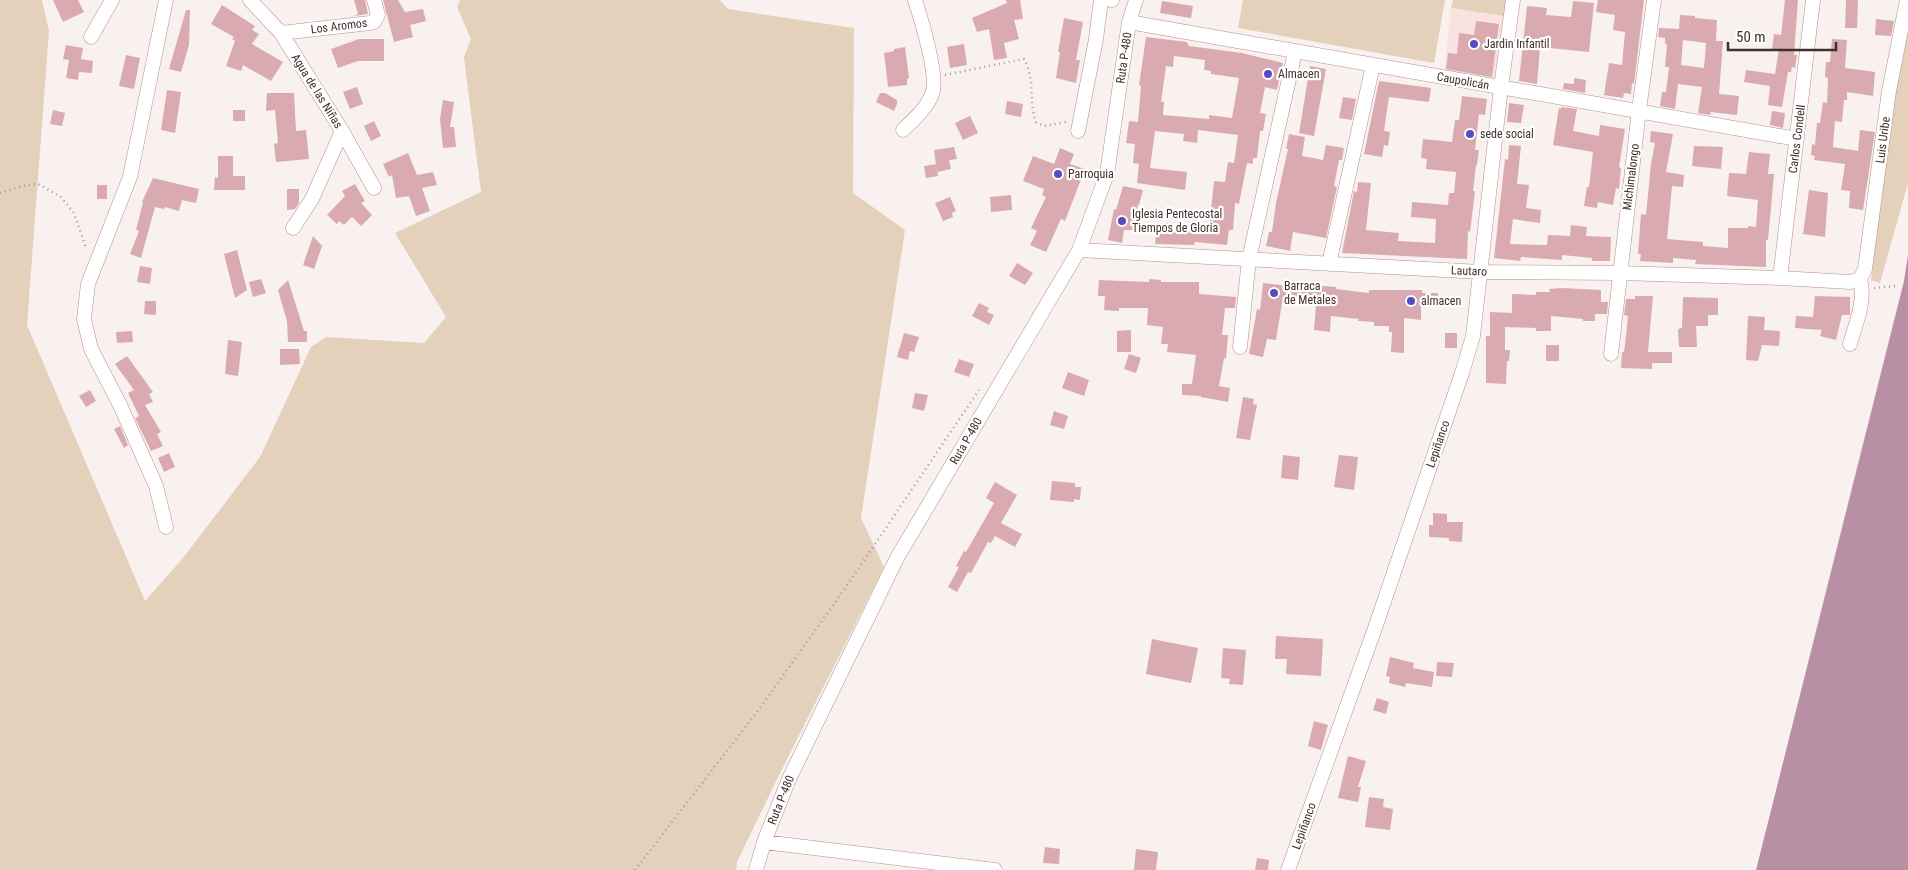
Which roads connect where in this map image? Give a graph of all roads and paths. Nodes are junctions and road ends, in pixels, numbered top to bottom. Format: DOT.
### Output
graph roads {
  1 [pos="112,0"];
  2 [pos="166,0"];
  3 [pos="250,0"];
  4 [pos="374,0"];
  5 [pos="915,0"];
  6 [pos="1100,0"];
  7 [pos="1136,0"];
  8 [pos="1513,0"];
  9 [pos="1654,0"];
  10 [pos="1813,0"];
  11 [pos="1908,0"];
  12 [pos="1129,22"];
  13 [pos="281,33"];
  14 [pos="91,37"];
  15 [pos="1295,52"];
  16 [pos="1373,65"];
  17 [pos="934,77"];
  18 [pos="1501,87"];
  19 [pos="1639,110"];
  20 [pos="1079,125"];
  21 [pos="904,130"];
  22 [pos="342,131"];
  23 [pos="1797,139"];
  24 [pos="374,188"];
  25 [pos="0,193"];
  26 [pos="293,228"];
  27 [pos="1079,250"];
  28 [pos="87,251"];
  29 [pos="1249,259"];
  30 [pos="1329,264"];
  31 [pos="1481,272"];
  32 [pos="1620,273"];
  33 [pos="1780,278"];
  34 [pos="1861,284"];
  35 [pos="1897,286"];
  36 [pos="1850,344"];
  37 [pos="1240,347"];
  38 [pos="1611,354"];
  39 [pos="980,387"];
  40 [pos="166,527"];
  41 [pos="764,842"];
  42 [pos="635,870"];
  43 [pos="756,870"];
  44 [pos="995,870"];
  45 [pos="1288,870"];
  1 -- 14 [label="street"];
  2 -- 40 [label="street"];
  3 -- 13 [label="street, Agua de las Niñas"];
  4 -- 13 [label="street, Los Aromos"];
  5 -- 17 [label="street"];
  6 -- 20 [label="street"];
  7 -- 12 [label="street, Ruta P-480"];
  8 -- 18 [label="street, Lepiñanco"];
  9 -- 19 [label="street, Michimalongo"];
  10 -- 23 [label="street, Carlos Condell"];
  11 -- 34 [label="street, Luis Uribe"];
  12 -- 15 [label="street, Caupolicán"];
  12 -- 27 [label="street, Ruta P-480"];
  13 -- 22 [label="street, Agua de las Niñas"];
  15 -- 16 [label="street, Caupolicán"];
  15 -- 29 [label="street"];
  16 -- 18 [label="street, Caupolicán"];
  16 -- 30 [label="street"];
  17 -- 20 [label="path"];
  17 -- 21 [label="street"];
  18 -- 19 [label="street, Caupolicán"];
  18 -- 31 [label="street, Lepiñanco"];
  19 -- 23 [label="street, Caupolicán"];
  19 -- 32 [label="street, Michimalongo"];
  22 -- 24 [label="street, Agua de las Niñas"];
  22 -- 26 [label="street"];
  23 -- 33 [label="street, Carlos Condell"];
  25 -- 28 [label="path"];
  27 -- 29 [label="street, Lautaro"];
  27 -- 41 [label="street, Ruta P-480"];
  29 -- 30 [label="street, Lautaro"];
  29 -- 37 [label="street"];
  30 -- 31 [label="street, Lautaro"];
  31 -- 32 [label="street, Lautaro"];
  31 -- 45 [label="street, Lepiñanco"];
  32 -- 33 [label="street, Lautaro"];
  32 -- 38 [label="street, Michimalongo"];
  33 -- 34 [label="street, Lautaro"];
  34 -- 35 [label="path"];
  34 -- 36 [label="street, Luis Uribe"];
  39 -- 42 [label="path"];
  41 -- 43 [label="street, Ruta P-480"];
  41 -- 44 [label="street"];
}
